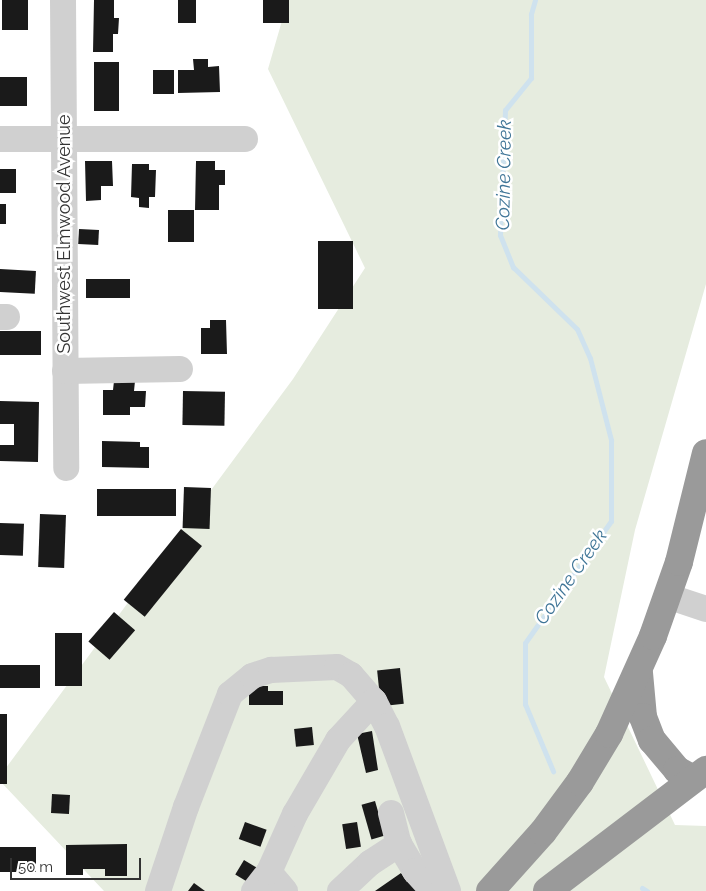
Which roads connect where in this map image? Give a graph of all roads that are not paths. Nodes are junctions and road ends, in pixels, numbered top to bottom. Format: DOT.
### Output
graph roads {
  1 [pos="63,0"];
  2 [pos="0,139"];
  3 [pos="63,139"];
  4 [pos="245,139"];
  5 [pos="180,369"];
  6 [pos="64,371"];
  7 [pos="706,453"];
  8 [pos="66,468"];
  9 [pos="667,596"];
  10 [pos="706,609"];
  11 [pos="638,673"];
  12 [pos="374,701"];
  13 [pos="700,775"];
  14 [pos="391,813"];
  15 [pos="400,844"];
  16 [pos="269,885"];
  17 [pos="158,891"];
  18 [pos="340,891"];
  19 [pos="434,891"];
  20 [pos="448,891"];
  21 [pos="490,891"];
  22 [pos="547,891"];
  1 -- 3 [label="street, Southwest Elmwood Avenue"];
  2 -- 3 [label="street"];
  3 -- 4 [label="street"];
  3 -- 6 [label="street, Southwest Elmwood Avenue"];
  5 -- 6 [label="street"];
  6 -- 8 [label="street, Southwest Elmwood Avenue"];
  7 -- 9 [label="highway"];
  9 -- 10 [label="street"];
  9 -- 11 [label="highway"];
  11 -- 13 [label="highway"];
  11 -- 21 [label="highway"];
  12 -- 16 [label="street"];
  12 -- 17 [label="street"];
  12 -- 20 [label="street"];
  13 -- 22 [label="highway"];
  14 -- 15 [label="street"];
  15 -- 18 [label="street"];
  15 -- 19 [label="street"];
}
